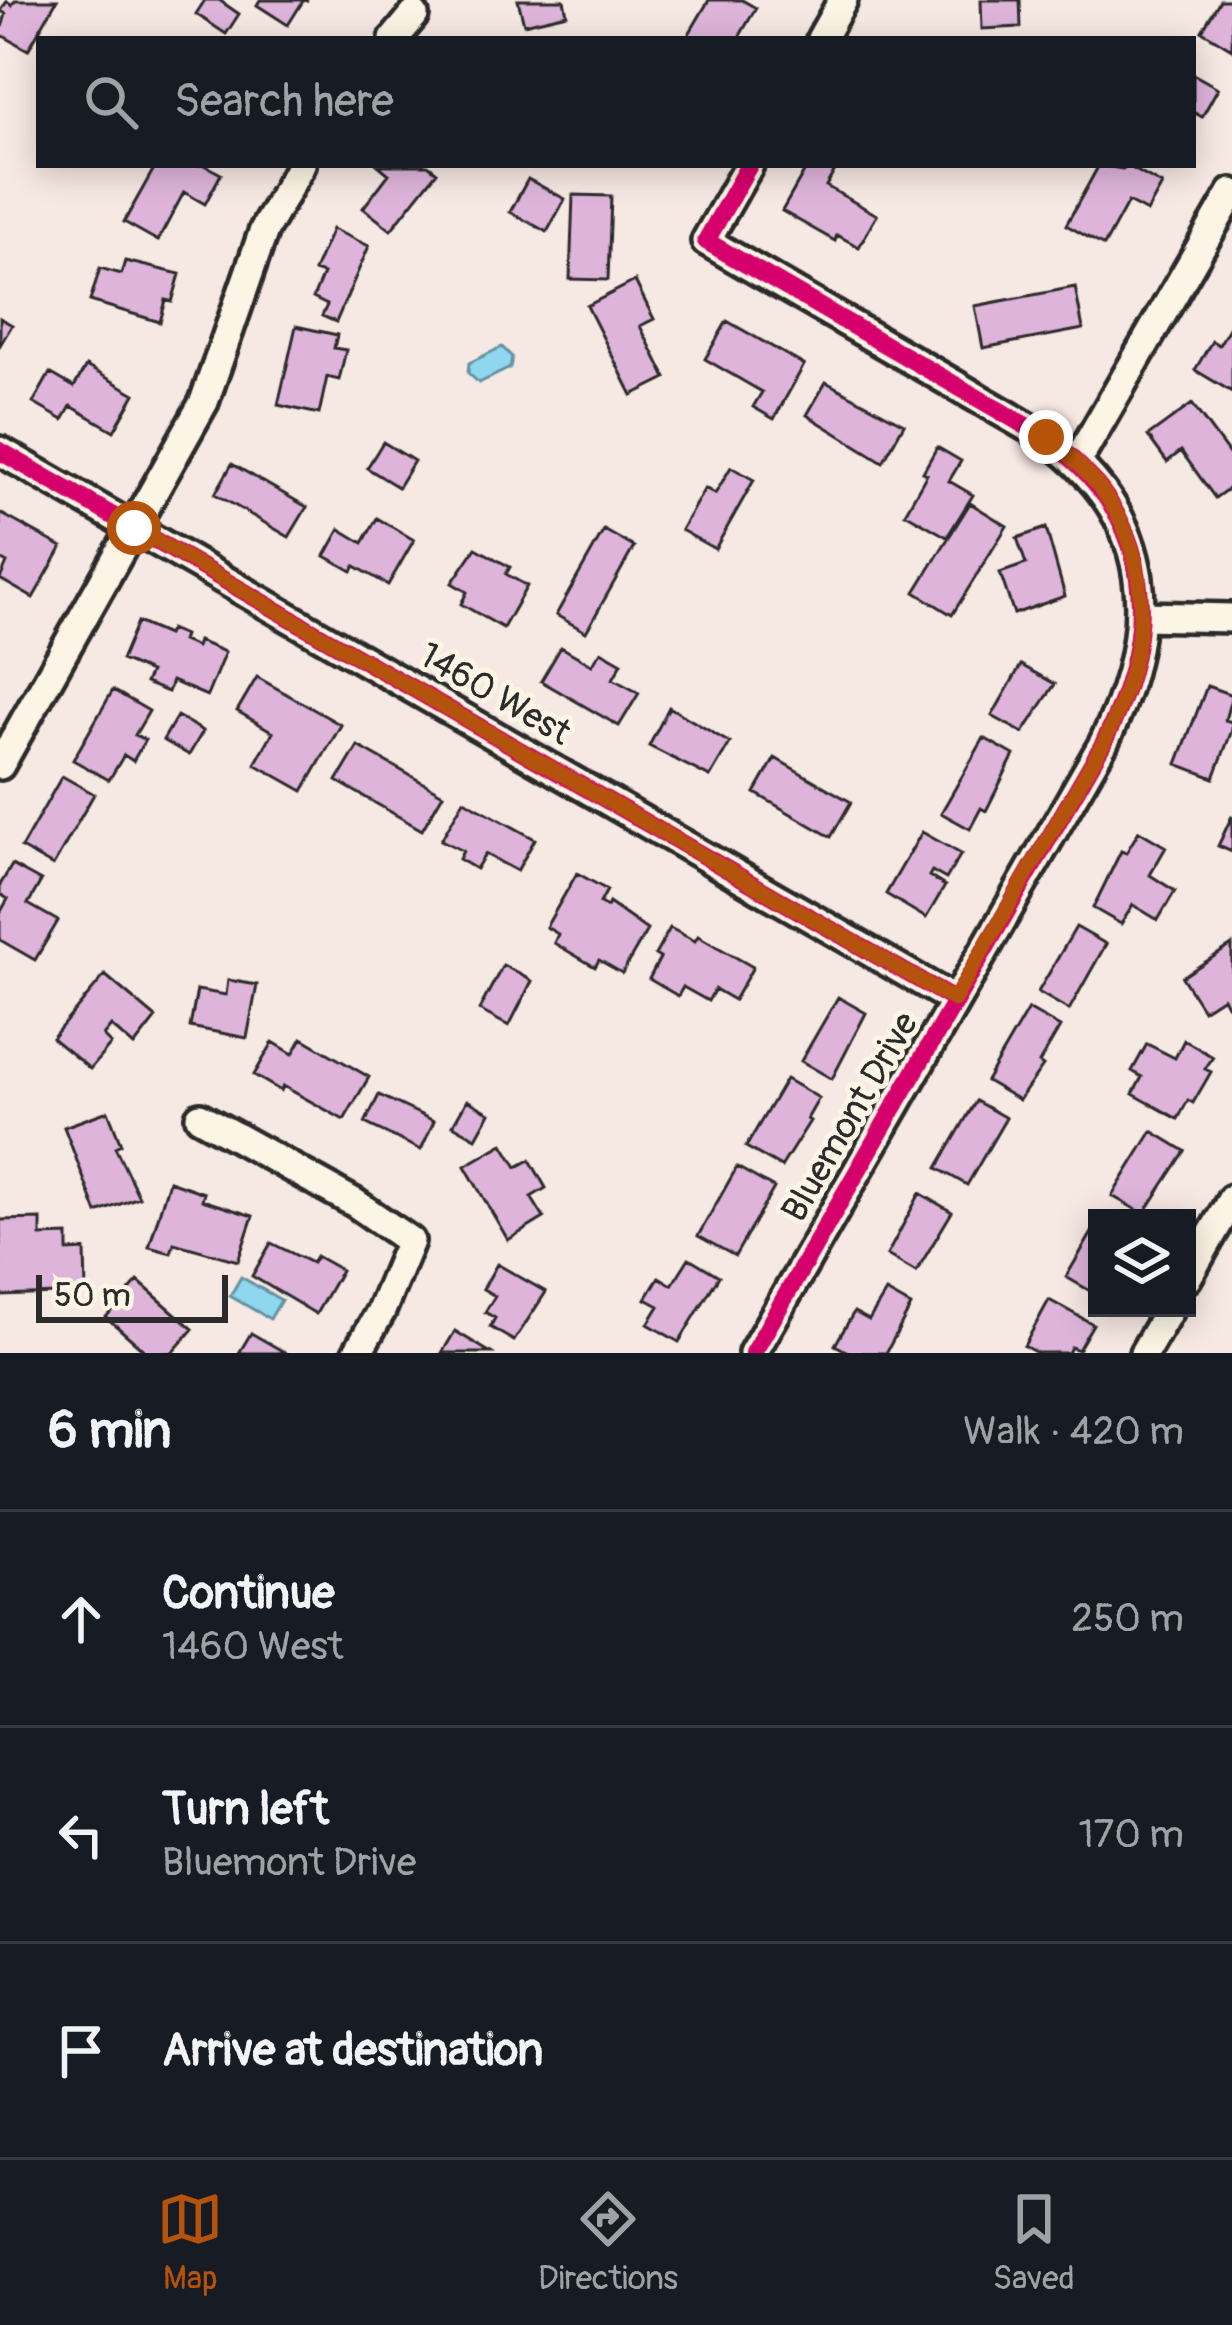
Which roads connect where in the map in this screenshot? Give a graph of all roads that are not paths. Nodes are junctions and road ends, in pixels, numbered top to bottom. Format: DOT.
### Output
graph roads {
  1 [pos="843,0"];
  2 [pos="414,15"];
  3 [pos="396,36"];
  4 [pos="823,36"];
  5 [pos="299,168"];
  6 [pos="747,168"];
  7 [pos="1232,193"];
  8 [pos="0,451"];
  9 [pos="1078,460"];
  10 [pos="134,528"];
  11 [pos="1142,616"];
  12 [pos="1232,618"];
  13 [pos="0,765"];
  14 [pos="954,1000"];
  15 [pos="200,1117"];
  16 [pos="1232,1198"];
  17 [pos="1196,1262"];
  18 [pos="1165,1317"];
  19 [pos="357,1353"];
  20 [pos="753,1353"];
  21 [pos="1144,1353"];
  1 -- 4 [label="street"];
  2 -- 3 [label="street"];
  5 -- 10 [label="street"];
  6 -- 9 [label="street, Bluemont Drive"];
  7 -- 9 [label="street"];
  8 -- 10 [label="street, 1460 West"];
  9 -- 11 [label="street, Bluemont Drive"];
  10 -- 13 [label="street"];
  10 -- 14 [label="street, 1460 West"];
  11 -- 12 [label="street"];
  11 -- 14 [label="street, Bluemont Drive"];
  14 -- 20 [label="street, Bluemont Drive"];
  15 -- 19 [label="street"];
  16 -- 17 [label="street"];
  18 -- 21 [label="street"];
}
